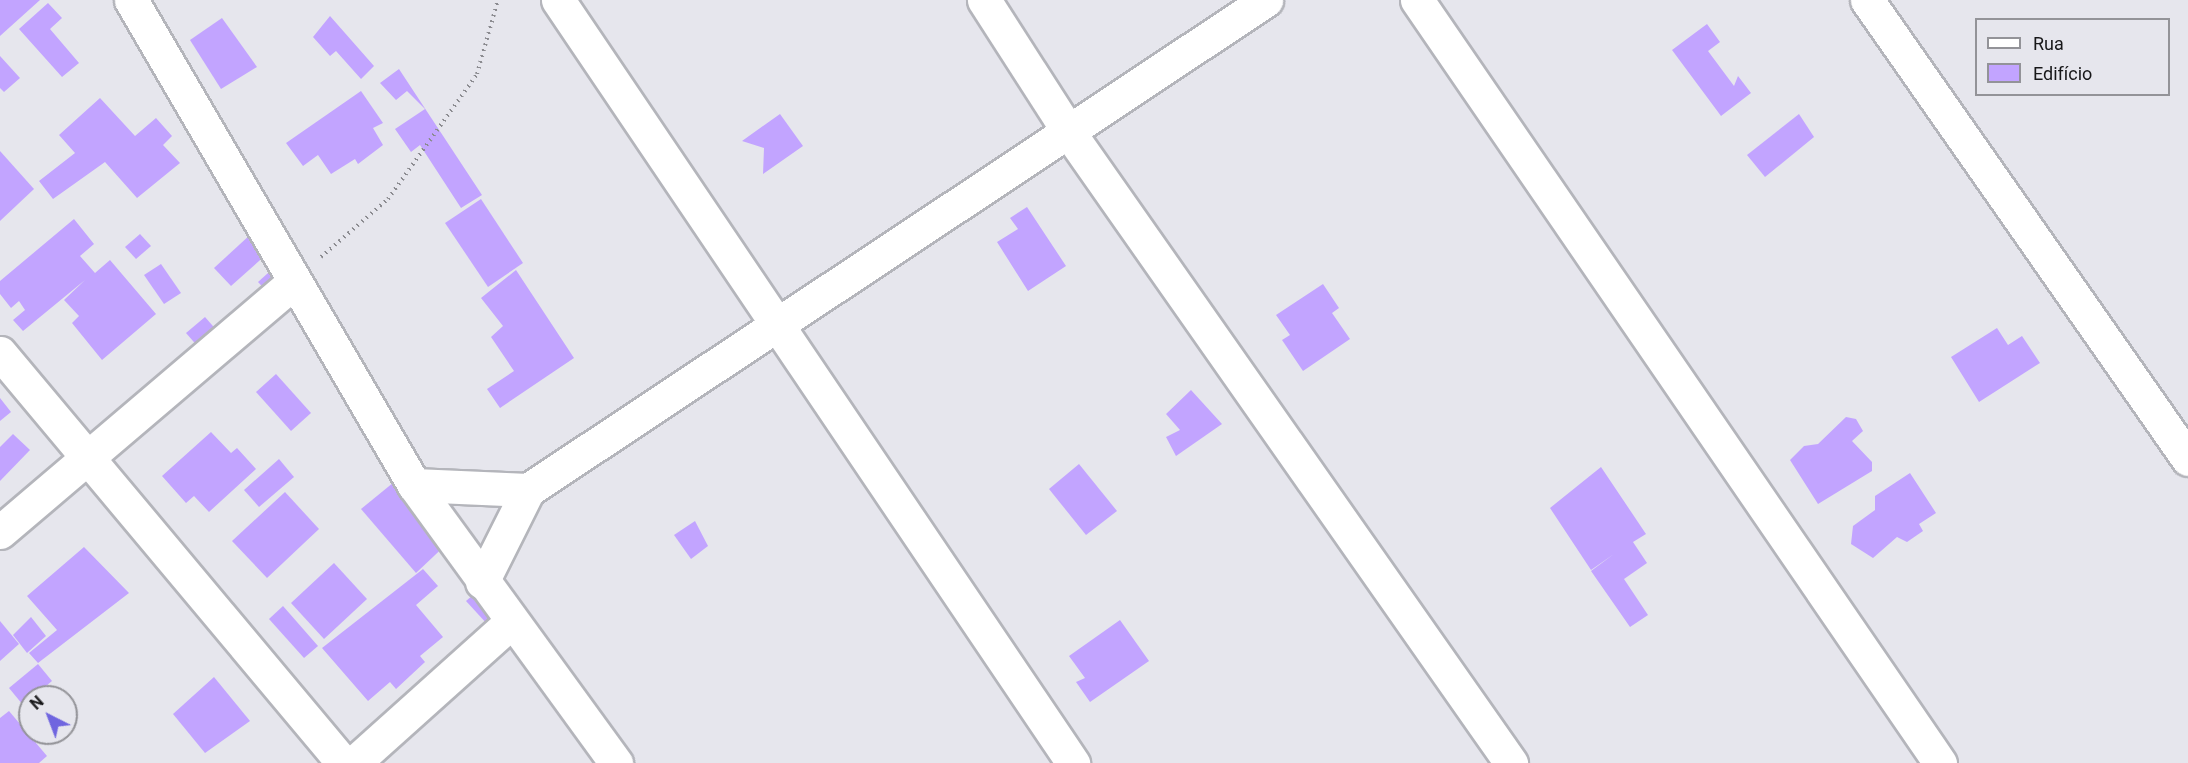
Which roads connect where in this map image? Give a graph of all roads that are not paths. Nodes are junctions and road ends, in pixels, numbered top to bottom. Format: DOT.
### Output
graph roads {
  1 [pos="131,0"];
  2 [pos="558,0"];
  3 [pos="984,0"];
  4 [pos="1266,0"];
  5 [pos="1417,0"];
  6 [pos="1867,0"];
  7 [pos="1068,131"];
  8 [pos="294,282"];
  9 [pos="776,326"];
  10 [pos="0,353"];
  11 [pos="2188,459"];
  12 [pos="89,460"];
  13 [pos="414,485"];
  14 [pos="528,490"];
  15 [pos="0,532"];
  16 [pos="482,582"];
  17 [pos="510,623"];
  18 [pos="343,763"];
  19 [pos="354,763"];
  20 [pos="616,763"];
  21 [pos="1073,763"];
  22 [pos="1511,763"];
  23 [pos="1940,763"];
  1 -- 8 [label="street"];
  2 -- 9 [label="street"];
  3 -- 7 [label="street"];
  4 -- 7 [label="street"];
  5 -- 23 [label="street"];
  6 -- 11 [label="street"];
  7 -- 9 [label="street"];
  7 -- 22 [label="street"];
  8 -- 12 [label="street"];
  8 -- 13 [label="street"];
  9 -- 14 [label="street"];
  9 -- 21 [label="street"];
  10 -- 12 [label="street"];
  12 -- 15 [label="street"];
  12 -- 18 [label="street"];
  13 -- 14 [label="street"];
  13 -- 16 [label="street"];
  14 -- 16 [label="street"];
  16 -- 17 [label="street"];
  17 -- 19 [label="street"];
  17 -- 20 [label="street"];
}
